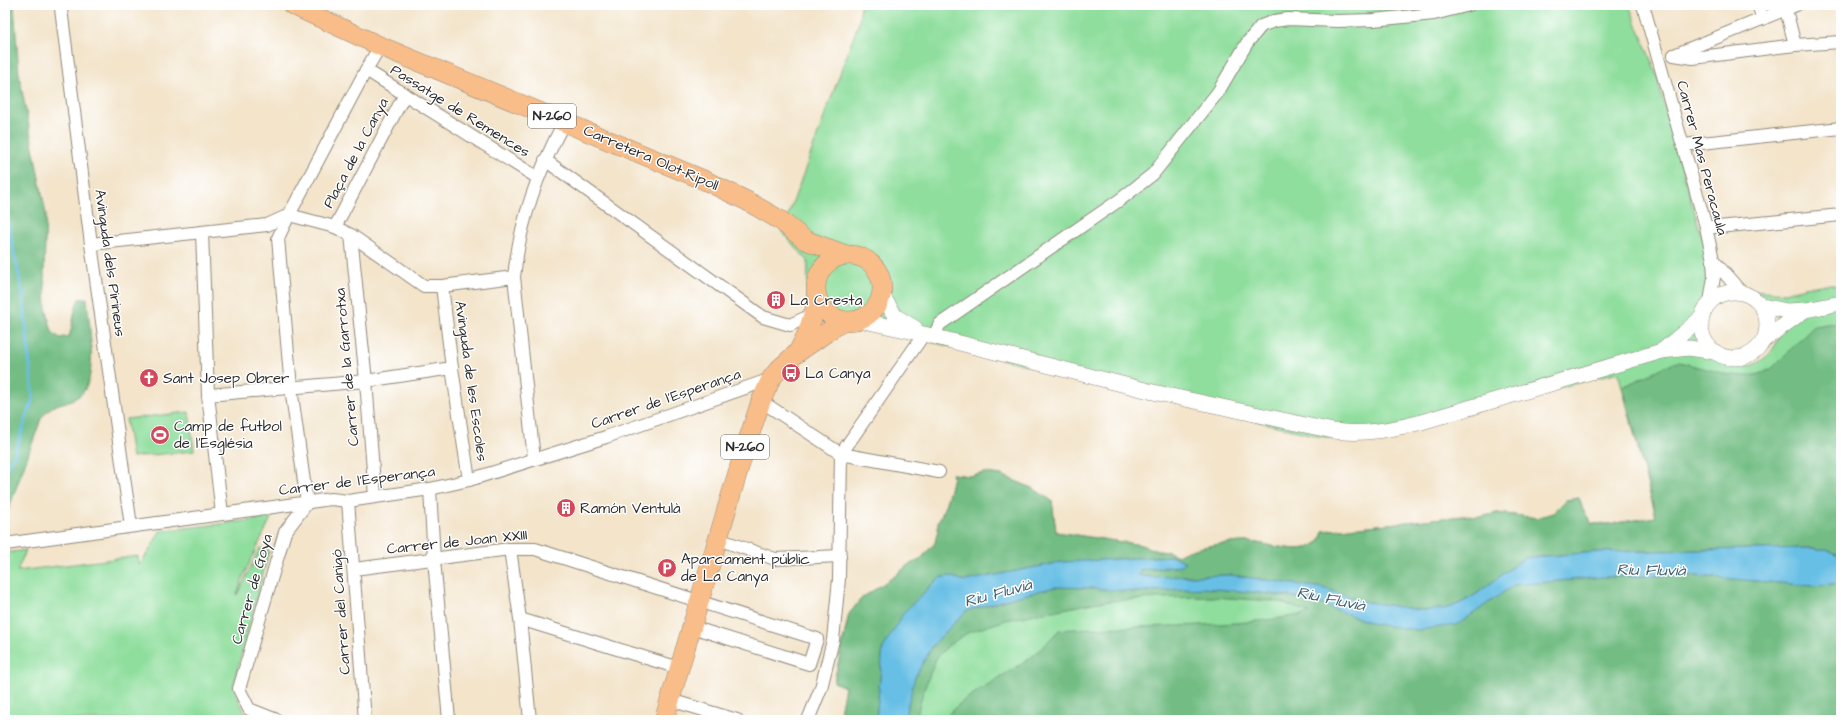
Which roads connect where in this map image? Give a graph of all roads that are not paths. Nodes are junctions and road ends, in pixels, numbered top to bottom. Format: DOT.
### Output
graph roads {
  1 [pos="63,5"];
  2 [pos="292,5"];
  3 [pos="1469,5"];
  4 [pos="1644,5"];
  5 [pos="1758,5"];
  6 [pos="1791,8"];
  7 [pos="1763,19"];
  8 [pos="1841,42"];
  9 [pos="1795,45"];
  10 [pos="380,46"];
  11 [pos="1674,55"];
  12 [pos="1660,64"];
  13 [pos="366,70"];
  14 [pos="405,94"];
  15 [pos="564,122"];
  16 [pos="1841,128"];
  17 [pos="1683,144"];
  18 [pos="545,160"];
  19 [pos="538,178"];
  20 [pos="289,215"];
  21 [pos="1841,215"];
  22 [pos="335,227"];
  23 [pos="1706,227"];
  24 [pos="202,232"];
  25 [pos="350,235"];
  26 [pos="805,240"];
  27 [pos="91,244"];
  28 [pos="846,255"];
  29 [pos="1713,260"];
  30 [pos="820,272"];
  31 [pos="514,277"];
  32 [pos="442,286"];
  33 [pos="1741,292"];
  34 [pos="882,295"];
  35 [pos="1710,302"];
  36 [pos="1841,303"];
  37 [pos="816,305"];
  38 [pos="1762,306"];
  39 [pos="1806,310"];
  40 [pos="1702,318"];
  41 [pos="851,321"];
  42 [pos="929,336"];
  43 [pos="1765,339"];
  44 [pos="1662,351"];
  45 [pos="1715,352"];
  46 [pos="797,354"];
  47 [pos="452,368"];
  48 [pos="771,379"];
  49 [pos="366,381"];
  50 [pos="291,388"];
  51 [pos="208,395"];
  52 [pos="761,401"];
  53 [pos="841,454"];
  54 [pos="534,459"];
  55 [pos="939,472"];
  56 [pos="469,480"];
  57 [pos="430,489"];
  58 [pos="375,496"];
  59 [pos="348,501"];
  60 [pos="307,503"];
  61 [pos="222,514"];
  62 [pos="130,526"];
  63 [pos="718,539"];
  64 [pos="5,544"];
  65 [pos="510,549"];
  66 [pos="840,556"];
  67 [pos="434,560"];
  68 [pos="354,569"];
  69 [pos="699,602"];
  70 [pos="520,619"];
  71 [pos="692,627"];
  72 [pos="817,639"];
  73 [pos="833,640"];
  74 [pos="679,668"];
  75 [pos="670,700"];
  76 [pos="277,720"];
  77 [pos="365,720"];
  78 [pos="449,720"];
  79 [pos="530,720"];
  80 [pos="664,720"];
  81 [pos="737,720"];
  82 [pos="808,720"];
  1 -- 27 [label="street, Avinguda dels Pirineus"];
  2 -- 10 [label="main road, Carretera Olot-Ripoll / N-260"];
  3 -- 42 [label="street"];
  4 -- 12 [label="street, Carrer Mas Peracaula"];
  5 -- 7 [label="street"];
  6 -- 7 [label="street"];
  6 -- 9 [label="street"];
  7 -- 11 [label="street"];
  8 -- 9 [label="street"];
  9 -- 11 [label="street"];
  10 -- 13 [label="street"];
  10 -- 15 [label="main road, Carretera Olot-Ripoll / N-260"];
  11 -- 12 [label="street"];
  12 -- 17 [label="street, Carrer Mas Peracaula"];
  13 -- 14 [label="street, Passatge de Remences"];
  13 -- 20 [label="street"];
  14 -- 19 [label="street, Passatge de Remences"];
  14 -- 22 [label="street, Plaça de la Canya"];
  15 -- 18 [label="street"];
  15 -- 26 [label="main road, Carretera Olot-Ripoll / N-260"];
  16 -- 17 [label="street"];
  17 -- 23 [label="street, Carrer Mas Peracaula"];
  18 -- 19 [label="street"];
  18 -- 37 [label="street"];
  19 -- 31 [label="street"];
  20 -- 22 [label="street"];
  20 -- 24 [label="street"];
  20 -- 50 [label="street"];
  21 -- 23 [label="street"];
  22 -- 25 [label="street"];
  23 -- 29 [label="street, Carrer Mas Peracaula"];
  24 -- 27 [label="street"];
  24 -- 51 [label="street"];
  25 -- 32 [label="street"];
  25 -- 49 [label="street, Carrer de la Garrotxa"];
  26 -- 28 [label="main road, Carretera Olot-Ripoll / N-260"];
  26 -- 30 [label="main road, Carretera Olot-Ripoll / N-260"];
  27 -- 62 [label="street, Avinguda dels Pirineus"];
  28 -- 30 [label="main road"];
  28 -- 34 [label="main road, N-260"];
  29 -- 33 [label="street"];
  29 -- 35 [label="street, Carrer Mas Peracaula"];
  30 -- 37 [label="main road, N-260"];
  31 -- 32 [label="street"];
  31 -- 54 [label="street"];
  32 -- 47 [label="street, Avinguda de les Escoles"];
  33 -- 35 [label="street"];
  33 -- 38 [label="street"];
  34 -- 41 [label="main road, N-260"];
  34 -- 42 [label="street"];
  35 -- 40 [label="street"];
  36 -- 39 [label="street"];
  37 -- 41 [label="main road"];
  37 -- 46 [label="main road, N-260"];
  38 -- 39 [label="street"];
  38 -- 43 [label="street"];
  39 -- 43 [label="street"];
  40 -- 44 [label="street"];
  40 -- 45 [label="street"];
  41 -- 42 [label="street"];
  41 -- 46 [label="main road, N-260"];
  42 -- 44 [label="street"];
  42 -- 53 [label="street"];
  43 -- 45 [label="street"];
  44 -- 45 [label="street"];
  46 -- 48 [label="main road, N-260"];
  47 -- 49 [label="street"];
  47 -- 56 [label="street, Avinguda de les Escoles"];
  48 -- 52 [label="main road, N-260"];
  48 -- 54 [label="street, Carrer de l'Esperança"];
  49 -- 50 [label="street"];
  49 -- 58 [label="street, Carrer de la Garrotxa"];
  50 -- 51 [label="street"];
  50 -- 60 [label="street"];
  51 -- 61 [label="street"];
  52 -- 53 [label="street"];
  52 -- 63 [label="main road, N-260"];
  53 -- 55 [label="street"];
  53 -- 66 [label="street"];
  54 -- 56 [label="street, Carrer de l'Esperança"];
  56 -- 57 [label="street, Carrer de l'Esperança"];
  57 -- 58 [label="street, Carrer de l'Esperança"];
  57 -- 67 [label="street"];
  58 -- 59 [label="street, Carrer de l'Esperança"];
  59 -- 60 [label="street, Carrer de l'Esperança"];
  59 -- 68 [label="street, Carrer del Canigó"];
  60 -- 61 [label="street, Carrer de l'Esperança"];
  60 -- 76 [label="street, Carrer de Goya"];
  61 -- 62 [label="street, Carrer de l'Esperança"];
  62 -- 64 [label="street, Carrer de l'Esperança"];
  63 -- 66 [label="street"];
  63 -- 69 [label="main road, N-260"];
  65 -- 67 [label="street, Carrer de Joan XXIII"];
  65 -- 69 [label="street, Carrer de Joan XXIII"];
  65 -- 70 [label="street"];
  66 -- 73 [label="street"];
  67 -- 68 [label="street, Carrer de Joan XXIII"];
  67 -- 78 [label="street"];
  68 -- 77 [label="street, Carrer del Canigó"];
  69 -- 71 [label="main road, N-260"];
  69 -- 72 [label="street, Carrer de Joan XXIII"];
  70 -- 74 [label="street"];
  70 -- 79 [label="street"];
  71 -- 72 [label="street"];
  71 -- 74 [label="main road, N-260"];
  72 -- 73 [label="street, Carrer de Joan XXIII"];
  73 -- 82 [label="street"];
  74 -- 75 [label="main road, N-260"];
  75 -- 80 [label="main road, N-260"];
  75 -- 81 [label="street"];
}
